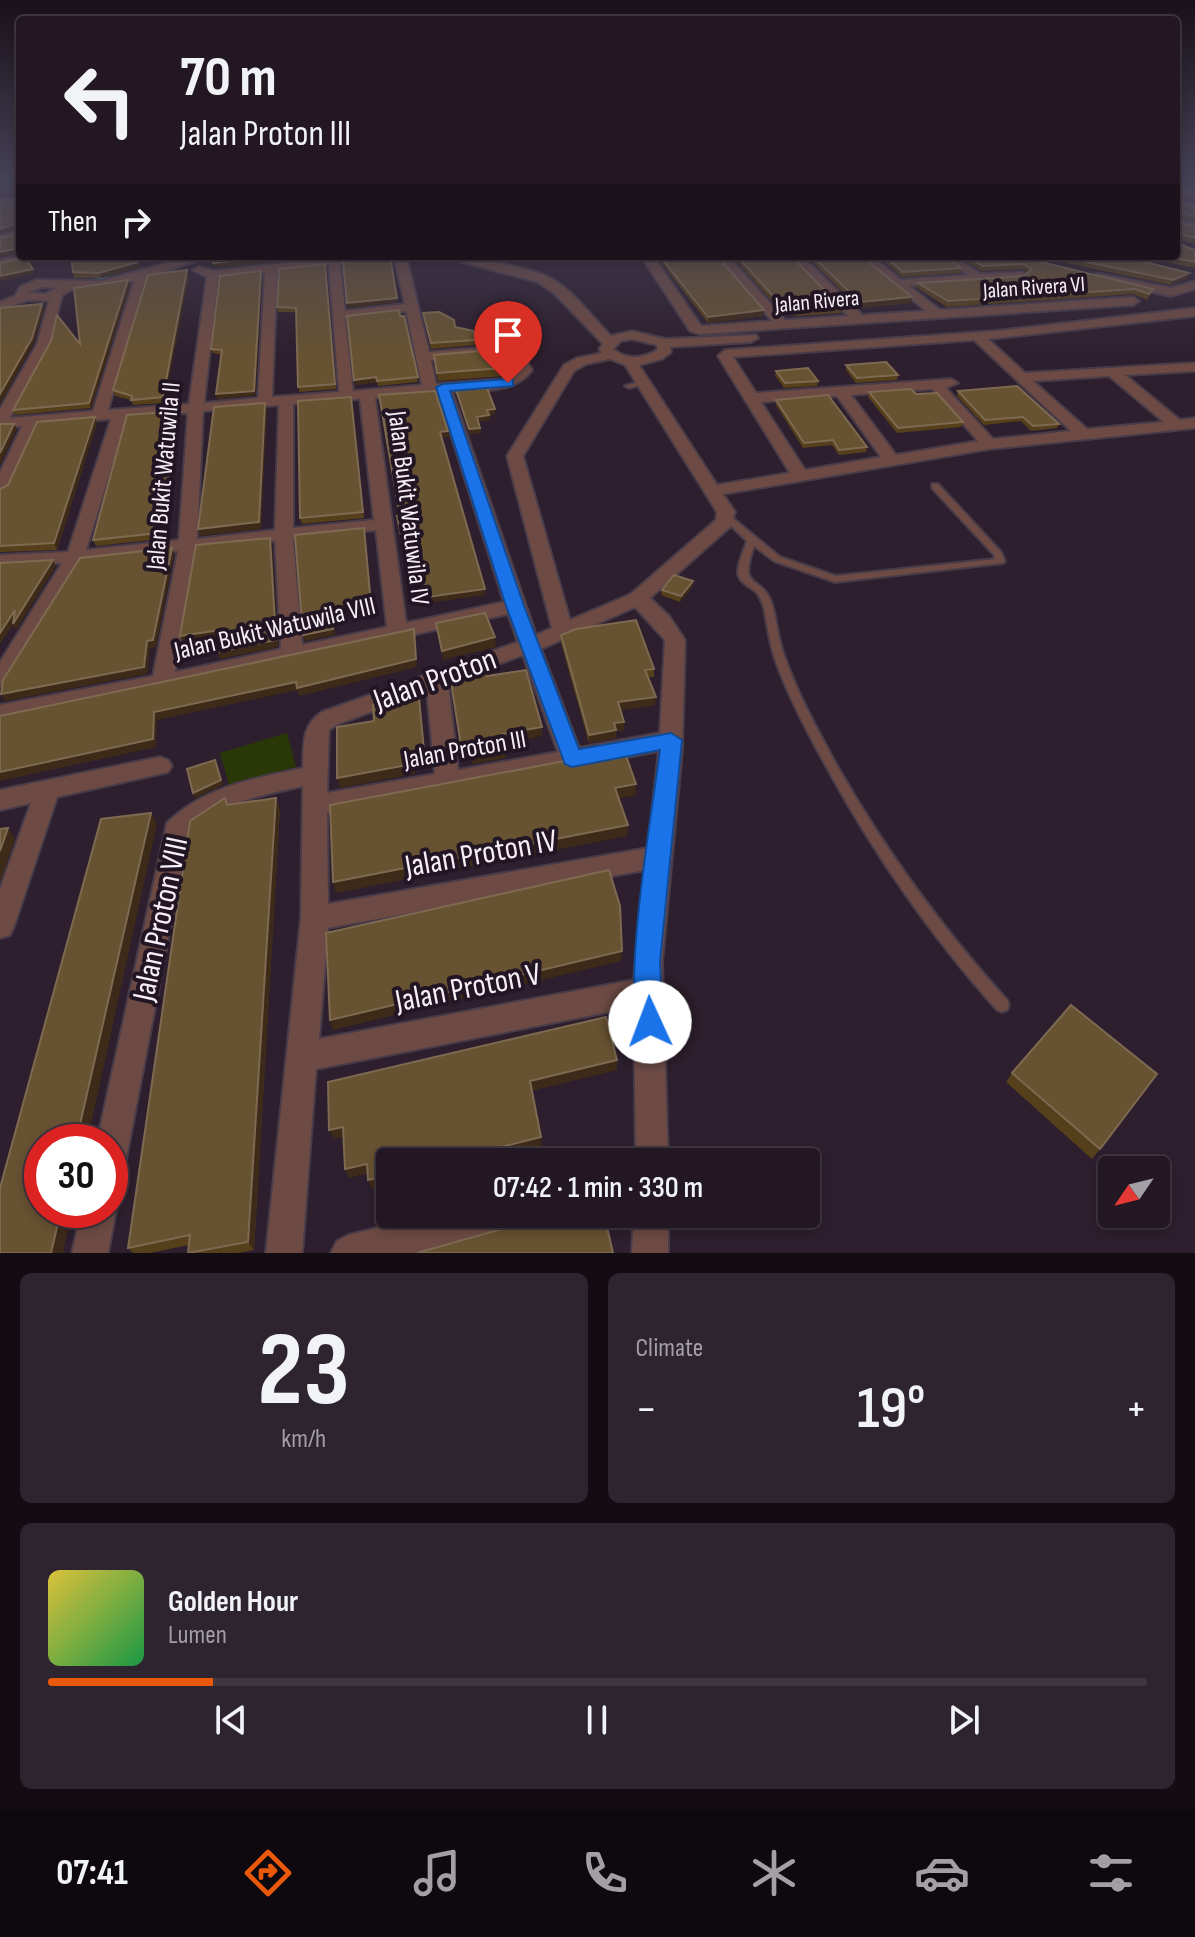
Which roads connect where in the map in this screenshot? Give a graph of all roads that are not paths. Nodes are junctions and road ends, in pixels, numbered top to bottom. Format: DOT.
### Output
graph roads {
  1 [pos="46,260"];
  2 [pos="160,260"];
  3 [pos="193,260"];
  4 [pos="342,260"];
  5 [pos="401,260"];
  6 [pos="463,260"];
  7 [pos="521,260"];
  8 [pos="650,260"];
  9 [pos="725,260"];
  10 [pos="800,260"];
  11 [pos="870,260"];
  12 [pos="954,260"];
  13 [pos="334,261"];
  14 [pos="167,269"];
  15 [pos="271,269"];
  16 [pos="557,272"];
  17 [pos="1079,272"];
  18 [pos="142,275"];
  19 [pos="213,275"];
  20 [pos="1022,275"];
  21 [pos="979,278"];
  22 [pos="542,279"];
  23 [pos="902,283"];
  24 [pos="1195,285"];
  25 [pos="57,288"];
  26 [pos="1133,301"];
  27 [pos="1195,301"];
  28 [pos="0,306"];
  29 [pos="413,307"];
  30 [pos="1195,312"];
  31 [pos="339,315"];
  32 [pos="938,315"];
  33 [pos="901,317"];
  34 [pos="858,319"];
  35 [pos="783,326"];
  36 [pos="913,327"];
  37 [pos="625,336"];
  38 [pos="977,336"];
  39 [pos="663,343"];
  40 [pos="610,349"];
  41 [pos="423,357"];
  42 [pos="630,361"];
  43 [pos="1195,367"];
  44 [pos="1114,373"];
  45 [pos="1023,377"];
  46 [pos="436,388"];
  47 [pos="841,392"];
  48 [pos="367,393"];
  49 [pos="346,394"];
  50 [pos="751,398"];
  51 [pos="286,399"];
  52 [pos="265,401"];
  53 [pos="196,406"];
  54 [pos="121,412"];
  55 [pos="100,413"];
  56 [pos="32,420"];
  57 [pos="0,422"];
  58 [pos="1195,423"];
  59 [pos="1177,425"];
  60 [pos="1083,434"];
  61 [pos="989,444"];
  62 [pos="890,458"];
  63 [pos="800,476"];
  64 [pos="935,486"];
  65 [pos="0,490"];
  66 [pos="712,491"];
  67 [pos="726,517"];
  68 [pos="384,524"];
  69 [pos="284,536"];
  70 [pos="752,540"];
  71 [pos="188,545"];
  72 [pos="75,557"];
  73 [pos="0,561"];
  74 [pos="638,598"];
  75 [pos="515,606"];
  76 [pos="397,630"];
  77 [pos="563,631"];
  78 [pos="531,645"];
  79 [pos="292,653"];
  80 [pos="0,679"];
  81 [pos="437,680"];
  82 [pos="163,682"];
  83 [pos="0,713"];
  84 [pos="671,740"];
  85 [pos="572,759"];
  86 [pos="160,766"];
  87 [pos="317,774"];
  88 [pos="448,782"];
  89 [pos="48,790"];
  90 [pos="0,800"];
  91 [pos="316,805"];
  92 [pos="659,857"];
  93 [pos="315,918"];
  94 [pos="0,926"];
  95 [pos="649,991"];
  96 [pos="1002,1005"];
  97 [pos="302,1057"];
  98 [pos="117,1124"];
  99 [pos="652,1148"];
  100 [pos="95,1228"];
  101 [pos="446,1228"];
  102 [pos="651,1228"];
  103 [pos="90,1253"];
  104 [pos="284,1253"];
  105 [pos="349,1253"];
  106 [pos="650,1253"];
  1 -- 25 [label="street"];
  2 -- 14 [label="street"];
  3 -- 14 [label="street"];
  4 -- 13 [label="street"];
  5 -- 29 [label="street"];
  6 -- 22 [label="street"];
  7 -- 16 [label="street"];
  8 -- 35 [label="street, Jalan Rivera"];
  9 -- 35 [label="street"];
  10 -- 34 [label="street"];
  11 -- 23 [label="street"];
  12 -- 21 [label="street"];
  13 -- 15 [label="street"];
  13 -- 31 [label="street"];
  14 -- 18 [label="street"];
  14 -- 19 [label="street"];
  15 -- 19 [label="street"];
  15 -- 52 [label="street"];
  16 -- 22 [label="street"];
  16 -- 37 [label="street"];
  17 -- 24 [label="street"];
  18 -- 25 [label="street"];
  18 -- 55 [label="street"];
  19 -- 53 [label="street, Jalan Bukit Watuwila II"];
  20 -- 21 [label="street"];
  21 -- 23 [label="street"];
  22 -- 40 [label="street"];
  23 -- 32 [label="street"];
  25 -- 28 [label="street"];
  25 -- 57 [label="street"];
  26 -- 32 [label="street, Jalan Rivera VI"];
  27 -- 36 [label="street"];
  29 -- 31 [label="street"];
  29 -- 41 [label="street"];
  30 -- 38 [label="street"];
  31 -- 49 [label="street"];
  32 -- 33 [label="street, Jalan Rivera"];
  33 -- 34 [label="street, Jalan Rivera"];
  33 -- 36 [label="street"];
  34 -- 35 [label="street, Jalan Rivera"];
  36 -- 39 [label="street"];
  37 -- 39 [label="street"];
  37 -- 40 [label="street"];
  38 -- 45 [label="street"];
  38 -- 50 [label="street"];
  39 -- 42 [label="street"];
  40 -- 42 [label="street"];
  40 -- 77 [label="street"];
  41 -- 46 [label="street"];
  41 -- 46 [label="street"];
  42 -- 66 [label="street"];
  43 -- 44 [label="street"];
  44 -- 45 [label="street"];
  44 -- 59 [label="street"];
  45 -- 60 [label="street"];
  46 -- 48 [label="street"];
  46 -- 75 [label="street"];
  47 -- 50 [label="street"];
  47 -- 61 [label="street"];
  47 -- 62 [label="street"];
  48 -- 49 [label="street"];
  48 -- 68 [label="street, Jalan Bukit Watuwila IV"];
  49 -- 51 [label="street"];
  50 -- 63 [label="street"];
  51 -- 52 [label="street"];
  51 -- 69 [label="street"];
  52 -- 53 [label="street"];
  53 -- 54 [label="street"];
  53 -- 71 [label="street, Jalan Bukit Watuwila II"];
  54 -- 55 [label="street"];
  54 -- 72 [label="street"];
  55 -- 56 [label="street"];
  56 -- 57 [label="street"];
  56 -- 65 [label="street"];
  58 -- 59 [label="street"];
  59 -- 60 [label="street"];
  60 -- 61 [label="street"];
  61 -- 62 [label="street"];
  62 -- 63 [label="street"];
  63 -- 66 [label="street"];
  64 -- 70 [label="lane"];
  66 -- 67 [label="street"];
  67 -- 70 [label="lane"];
  67 -- 74 [label="street, Jalan Proton"];
  68 -- 69 [label="street"];
  68 -- 76 [label="street, Jalan Bukit Watuwila IV"];
  69 -- 71 [label="street"];
  69 -- 79 [label="street"];
  70 -- 96 [label="lane"];
  71 -- 72 [label="street"];
  71 -- 82 [label="street, Jalan Bukit Watuwila II"];
  72 -- 73 [label="street"];
  72 -- 80 [label="street"];
  74 -- 77 [label="street, Jalan Proton"];
  74 -- 84 [label="street"];
  75 -- 76 [label="street, Jalan Bukit Watuwila VIII"];
  75 -- 78 [label="street"];
  76 -- 79 [label="street, Jalan Bukit Watuwila VIII"];
  77 -- 78 [label="street, Jalan Proton"];
  78 -- 81 [label="street, Jalan Proton"];
  78 -- 85 [label="street"];
  79 -- 82 [label="street, Jalan Bukit Watuwila VIII"];
  81 -- 87 [label="street, Jalan Proton"];
  81 -- 88 [label="street"];
  82 -- 83 [label="street, Jalan Bukit Watuwila VIII"];
  84 -- 85 [label="street, Jalan Proton III"];
  84 -- 92 [label="street"];
  85 -- 88 [label="street, Jalan Proton III"];
  86 -- 89 [label="street"];
  87 -- 91 [label="street, Jalan Proton"];
  87 -- 98 [label="street, Jalan Proton VIII"];
  88 -- 91 [label="street, Jalan Proton III"];
  89 -- 90 [label="street"];
  89 -- 94 [label="street"];
  91 -- 93 [label="street, Jalan Proton"];
  92 -- 93 [label="street, Jalan Proton IV"];
  92 -- 95 [label="street"];
  93 -- 97 [label="street, Jalan Proton"];
  95 -- 97 [label="street, Jalan Proton V"];
  95 -- 99 [label="street"];
  97 -- 104 [label="street, Jalan Proton"];
  100 -- 103 [label="street"];
  101 -- 105 [label="street"];
  102 -- 106 [label="street"];
}
